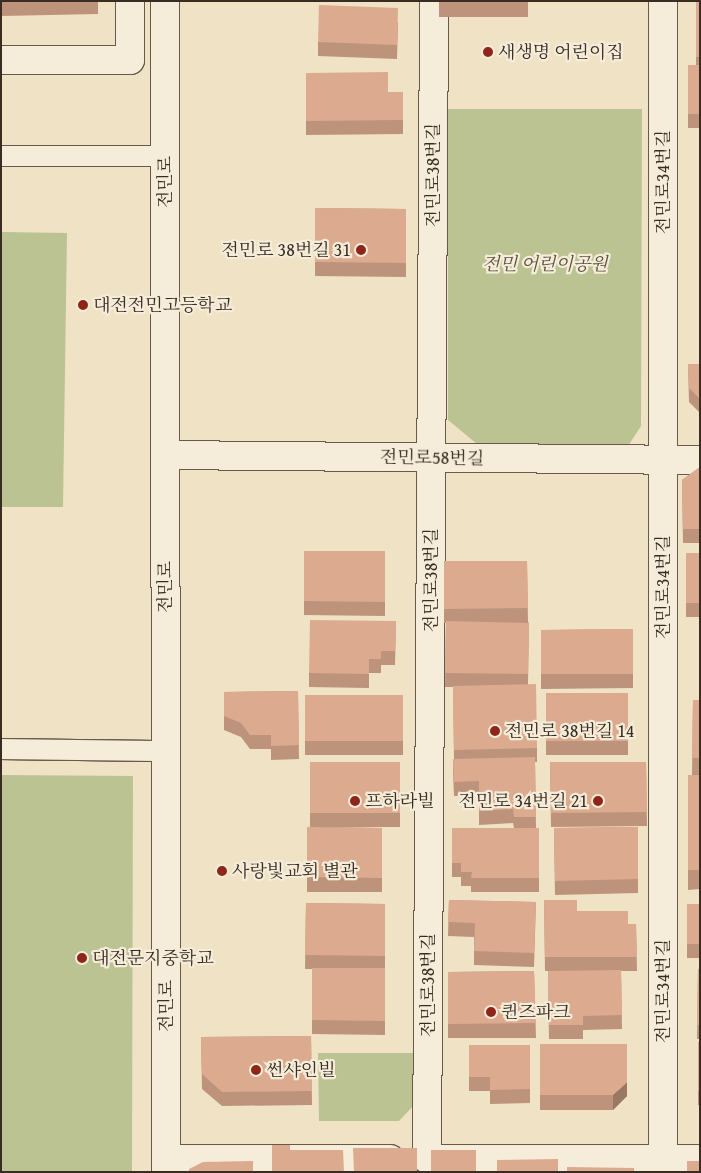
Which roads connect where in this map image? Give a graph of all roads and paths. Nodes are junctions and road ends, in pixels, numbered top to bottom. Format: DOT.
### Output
graph roads {
  1 [pos="130,1"];
  2 [pos="165,1"];
  3 [pos="434,1"];
  4 [pos="662,1"];
  5 [pos="1,60"];
  6 [pos="1,156"];
  7 [pos="165,156"];
  8 [pos="165,455"];
  9 [pos="431,458"];
  10 [pos="662,460"];
  11 [pos="700,460"];
  12 [pos="1,749"];
  13 [pos="166,751"];
  14 [pos="427,1159"];
  15 [pos="700,1159"];
  16 [pos="166,1166"];
  17 [pos="663,1166"];
  1 -- 5 [label="street"];
  2 -- 7 [label="street, 전민로"];
  3 -- 9 [label="street, 전민로38번길"];
  4 -- 10 [label="street, 전민로34번길"];
  6 -- 7 [label="lane"];
  7 -- 8 [label="street, 전민로"];
  8 -- 9 [label="street, 전민로58번길"];
  8 -- 13 [label="street, 전민로"];
  9 -- 10 [label="street, 전민로58번길"];
  9 -- 14 [label="street, 전민로38번길"];
  10 -- 11 [label="street, 전민로58번길"];
  10 -- 17 [label="street, 전민로34번길"];
  12 -- 13 [label="lane"];
  13 -- 16 [label="street, 전민로"];
  14 -- 16 [label="street"];
  14 -- 17 [label="street"];
  15 -- 17 [label="street"];
}
